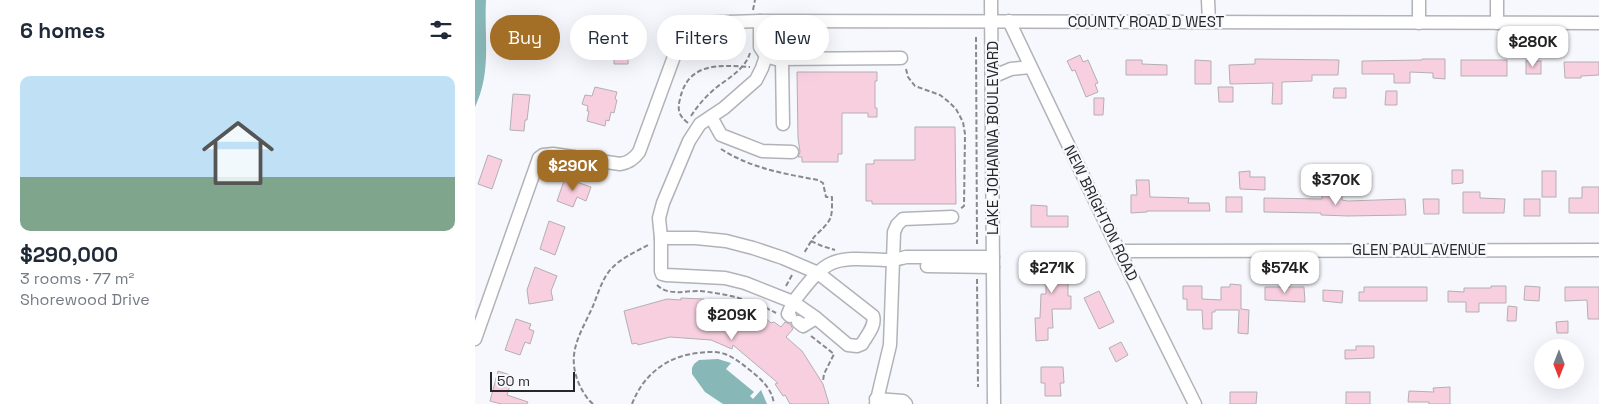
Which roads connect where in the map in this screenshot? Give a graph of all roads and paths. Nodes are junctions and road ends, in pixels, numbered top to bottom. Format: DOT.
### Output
graph roads {
  1 [pos="755,0"];
  2 [pos="991,0"];
  3 [pos="1208,0"];
  4 [pos="1419,0"];
  5 [pos="1497,0"];
  6 [pos="756,17"];
  7 [pos="1009,21"];
  8 [pos="829,22"];
  9 [pos="992,22"];
  10 [pos="1209,22"];
  11 [pos="1419,23"];
  12 [pos="1497,23"];
  13 [pos="1599,23"];
  14 [pos="976,37"];
  15 [pos="751,50"];
  16 [pos="782,60"];
  17 [pos="764,62"];
  18 [pos="903,62"];
  19 [pos="743,67"];
  20 [pos="1030,67"];
  21 [pos="992,77"];
  22 [pos="711,117"];
  23 [pos="783,124"];
  24 [pos="691,126"];
  25 [pos="718,146"];
  26 [pos="792,152"];
  27 [pos="951,217"];
  28 [pos="661,238"];
  29 [pos="648,244"];
  30 [pos="1599,250"];
  31 [pos="1119,251"];
  32 [pos="649,254"];
  33 [pos="893,260"];
  34 [pos="993,262"];
  35 [pos="798,264"];
  36 [pos="977,268"];
  37 [pos="818,273"];
  38 [pos="655,282"];
  39 [pos="788,299"];
  40 [pos="789,317"];
  41 [pos="816,318"];
  42 [pos="807,333"];
  43 [pos="475,339"];
  44 [pos="823,380"];
  45 [pos="978,387"];
  46 [pos="590,401"];
  47 [pos="876,402"];
  48 [pos="587,404"];
  49 [pos="593,404"];
  50 [pos="632,404"];
  51 [pos="774,404"];
  52 [pos="906,404"];
  53 [pos="994,404"];
  54 [pos="1195,404"];
  1 -- 6 [label="path"];
  2 -- 9 [label="street, LAKE JOHANNA BOULEVARD"];
  3 -- 10 [label="street"];
  4 -- 11 [label="street"];
  5 -- 12 [label="street"];
  6 -- 43 [label="street, COUNTY ROAD D WEST"];
  7 -- 9 [label="street, COUNTY ROAD D WEST"];
  7 -- 10 [label="street, COUNTY ROAD D WEST"];
  7 -- 20 [label="street, NEW BRIGHTON ROAD"];
  8 -- 9 [label="street, COUNTY ROAD D WEST"];
  9 -- 21 [label="street, LAKE JOHANNA BOULEVARD"];
  10 -- 11 [label="street, COUNTY ROAD D WEST"];
  11 -- 12 [label="street, COUNTY ROAD D WEST"];
  12 -- 13 [label="street, COUNTY ROAD D WEST"];
  14 -- 36 [label="path"];
  15 -- 19 [label="path"];
  16 -- 17 [label="street"];
  16 -- 18 [label="street"];
  16 -- 23 [label="street"];
  17 -- 19 [label="path"];
  17 -- 22 [label="street"];
  18 -- 27 [label="path"];
  19 -- 24 [label="path"];
  19 -- 24 [label="path"];
  20 -- 21 [label="street"];
  20 -- 31 [label="street, NEW BRIGHTON ROAD"];
  21 -- 34 [label="street, LAKE JOHANNA BOULEVARD"];
  22 -- 24 [label="street"];
  22 -- 26 [label="street"];
  24 -- 28 [label="street"];
  25 -- 35 [label="path"];
  27 -- 33 [label="street"];
  28 -- 29 [label="path"];
  28 -- 35 [label="street"];
  28 -- 39 [label="street"];
  29 -- 32 [label="path"];
  29 -- 46 [label="path"];
  30 -- 31 [label="street, GLEN PAUL AVENUE"];
  31 -- 54 [label="street, NEW BRIGHTON ROAD"];
  33 -- 36 [label="street"];
  33 -- 37 [label="street"];
  33 -- 47 [label="street"];
  34 -- 36 [label="street"];
  34 -- 53 [label="street, LAKE JOHANNA BOULEVARD"];
  35 -- 37 [label="street"];
  35 -- 39 [label="path"];
  36 -- 45 [label="path"];
  37 -- 39 [label="street"];
  37 -- 41 [label="street"];
  38 -- 40 [label="path"];
  39 -- 40 [label="street"];
  39 -- 41 [label="street"];
  40 -- 41 [label="street"];
  42 -- 44 [label="path"];
  46 -- 48 [label="path"];
  46 -- 49 [label="path"];
  47 -- 52 [label="street"];
  50 -- 51 [label="path"];
}
